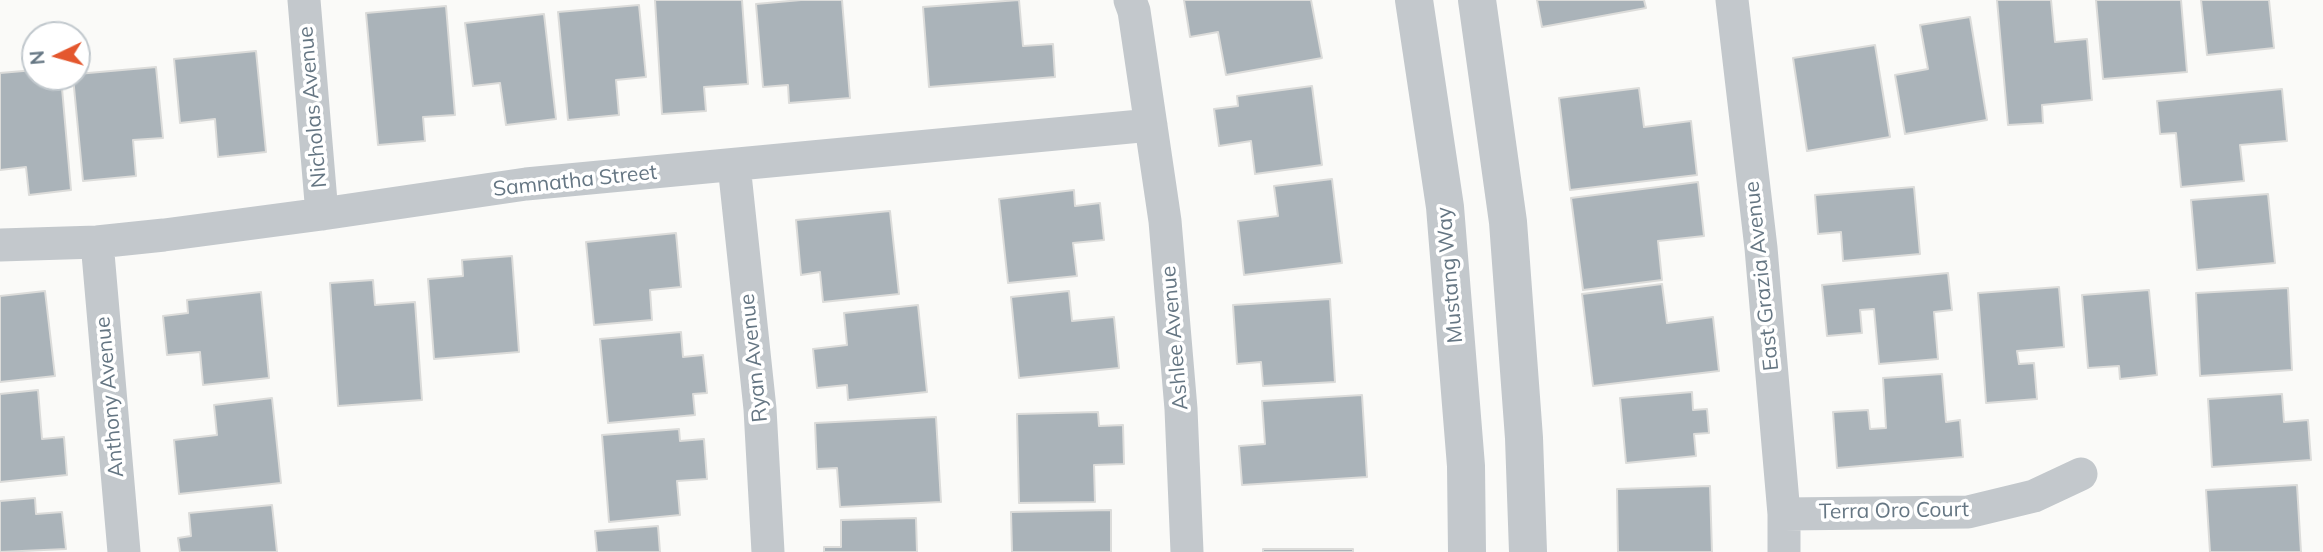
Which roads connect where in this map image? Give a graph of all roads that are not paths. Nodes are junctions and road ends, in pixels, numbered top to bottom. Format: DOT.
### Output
graph roads {
  1 [pos="304,0"];
  2 [pos="1130,0"];
  3 [pos="1414,0"];
  4 [pos="1477,0"];
  5 [pos="1732,0"];
  6 [pos="1151,125"];
  7 [pos="734,165"];
  8 [pos="322,214"];
  9 [pos="97,242"];
  10 [pos="0,245"];
  11 [pos="2081,474"];
  12 [pos="1784,514"];
  13 [pos="124,552"];
  14 [pos="768,552"];
  15 [pos="1187,552"];
  16 [pos="1467,552"];
  17 [pos="1528,552"];
  18 [pos="1784,552"];
  1 -- 8 [label="street, Nicholas Avenue"];
  2 -- 6 [label="street, Ashlee Avenue"];
  3 -- 16 [label="street, Mustang Way"];
  4 -- 17 [label="street"];
  5 -- 12 [label="street, East Grazia Avenue"];
  6 -- 7 [label="street, Samnatha Street"];
  6 -- 15 [label="street, Ashlee Avenue"];
  7 -- 8 [label="street, Samnatha Street"];
  7 -- 14 [label="street, Ryan Avenue"];
  8 -- 9 [label="street, Samnatha Street"];
  9 -- 10 [label="street, Samnatha Street"];
  9 -- 13 [label="street, Anthony Avenue"];
  11 -- 12 [label="street, Terra Oro Court"];
  12 -- 18 [label="street, East Grazia Avenue"];
}
